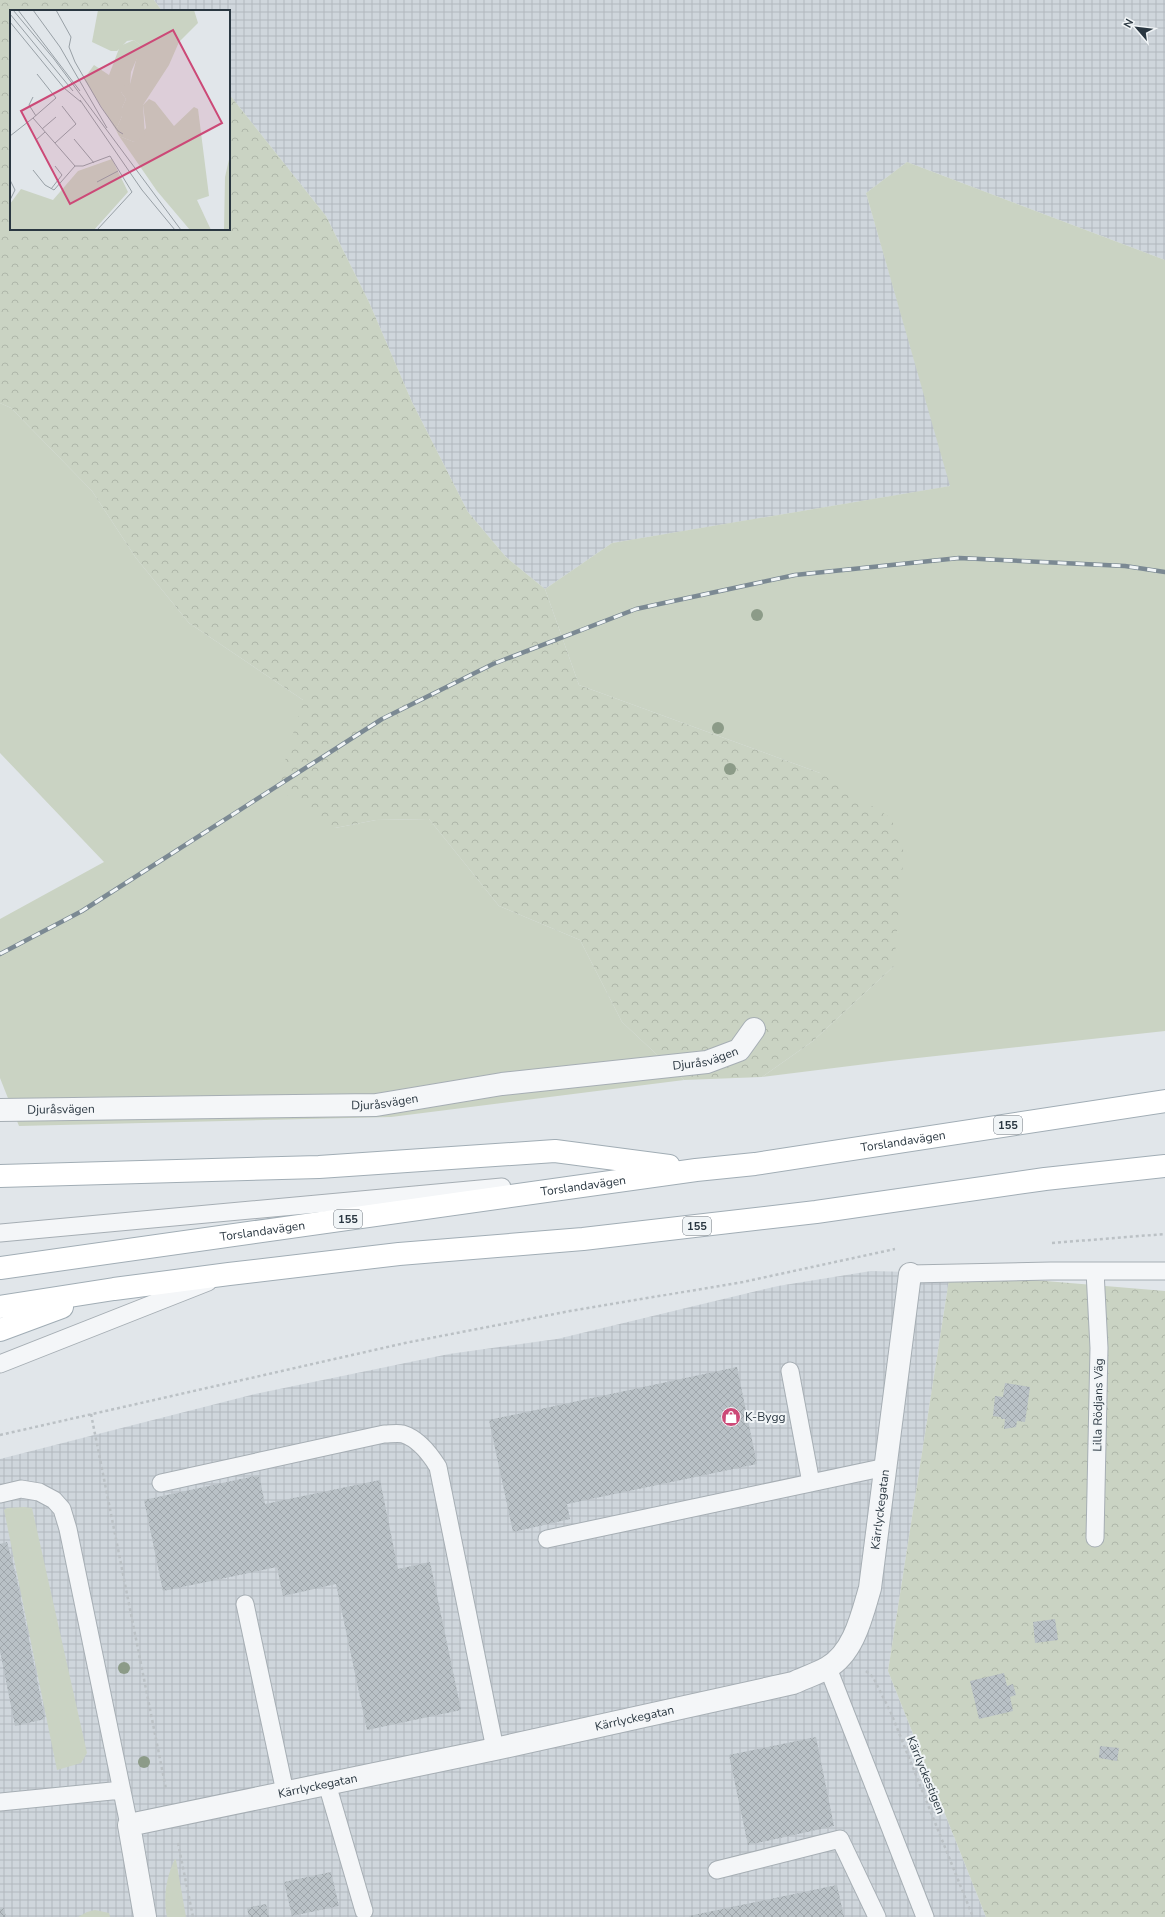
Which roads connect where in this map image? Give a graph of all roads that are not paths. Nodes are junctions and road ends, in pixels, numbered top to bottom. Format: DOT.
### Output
graph roads {
  1 [pos="754,1029"];
  2 [pos="1165,1101"];
  3 [pos="0,1110"];
  4 [pos="1165,1166"];
  5 [pos="696,1170"];
  6 [pos="0,1176"];
  7 [pos="0,1233"];
  8 [pos="0,1268"];
  9 [pos="1095,1271"];
  10 [pos="1165,1271"];
  11 [pos="228,1274"];
  12 [pos="910,1274"];
  13 [pos="114,1289"];
  14 [pos="0,1308"];
  15 [pos="0,1330"];
  16 [pos="0,1364"];
  17 [pos="790,1371"];
  18 [pos="886,1467"];
  19 [pos="162,1483"];
  20 [pos="811,1483"];
  21 [pos="0,1494"];
  22 [pos="1096,1538"];
  23 [pos="547,1539"];
  24 [pos="245,1604"];
  25 [pos="828,1668"];
  26 [pos="495,1749"];
  27 [pos="327,1784"];
  28 [pos="122,1790"];
  29 [pos="285,1792"];
  30 [pos="0,1802"];
  31 [pos="129,1825"];
  32 [pos="717,1870"];
  33 [pos="364,1911"];
  34 [pos="145,1917"];
  35 [pos="876,1917"];
  36 [pos="925,1917"];
  1 -- 3 [label="street, Djuråsvägen"];
  2 -- 5 [label="main road, Torslandavägen / 155"];
  4 -- 11 [label="main road, 155"];
  5 -- 6 [label="main road"];
  5 -- 7 [label="lane"];
  5 -- 8 [label="main road, Torslandavägen / 155"];
  9 -- 10 [label="lane"];
  9 -- 12 [label="lane"];
  9 -- 22 [label="lane, Lilla Rödjans Väg"];
  11 -- 13 [label="main road, 155"];
  11 -- 16 [label="lane"];
  12 -- 18 [label="street, Kärrlyckegatan"];
  13 -- 14 [label="main road, 155"];
  13 -- 15 [label="main road"];
  17 -- 20 [label="lane"];
  18 -- 20 [label="lane"];
  18 -- 25 [label="street, Kärrlyckegatan"];
  19 -- 26 [label="lane"];
  20 -- 23 [label="lane"];
  21 -- 28 [label="lane"];
  24 -- 29 [label="lane"];
  25 -- 26 [label="street, Kärrlyckegatan"];
  25 -- 36 [label="lane"];
  26 -- 27 [label="street, Kärrlyckegatan"];
  27 -- 29 [label="street, Kärrlyckegatan"];
  27 -- 33 [label="lane"];
  28 -- 30 [label="lane"];
  28 -- 31 [label="lane"];
  29 -- 31 [label="street, Kärrlyckegatan"];
  31 -- 34 [label="street"];
  32 -- 35 [label="lane"];
}
